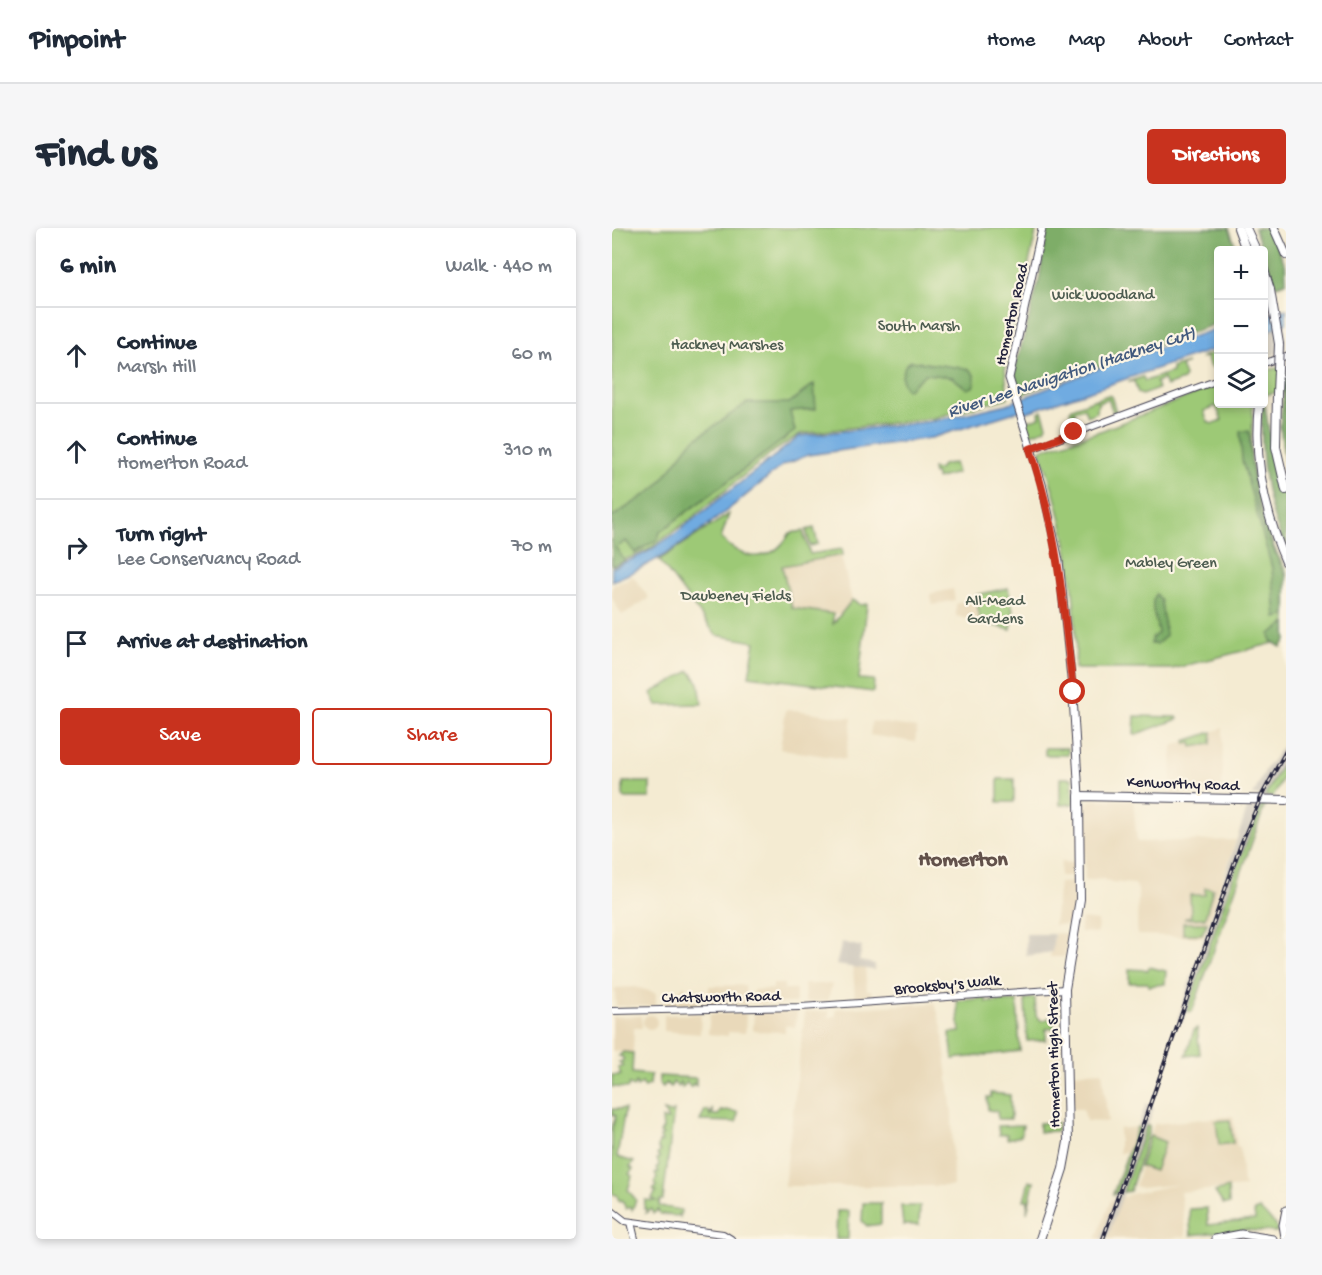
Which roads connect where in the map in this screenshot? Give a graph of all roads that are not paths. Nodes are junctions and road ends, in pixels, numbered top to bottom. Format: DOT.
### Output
graph roads {
  1 [pos="1042,228"];
  2 [pos="1238,228"];
  3 [pos="1246,228"];
  4 [pos="1274,228"];
  5 [pos="1245,246"];
  6 [pos="1254,246"];
  7 [pos="1286,255"];
  8 [pos="1268,284"];
  9 [pos="1286,356"];
  10 [pos="1268,361"];
  11 [pos="1214,381"];
  12 [pos="1259,408"];
  13 [pos="1030,449"];
  14 [pos="1286,490"];
  15 [pos="1286,562"];
  16 [pos="1079,796"];
  17 [pos="1286,800"];
  18 [pos="1065,989"];
  19 [pos="831,1005"];
  20 [pos="612,1011"];
  21 [pos="1286,1210"];
  22 [pos="612,1211"];
  23 [pos="635,1223"];
  24 [pos="1286,1236"];
  25 [pos="635,1239"];
  26 [pos="731,1239"];
  27 [pos="1040,1239"];
  28 [pos="1215,1239"];
  29 [pos="1273,1239"];
  1 -- 13 [label="main road, Homerton Road"];
  2 -- 5 [label="highway"];
  3 -- 6 [label="highway"];
  4 -- 7 [label="main road"];
  8 -- 14 [label="highway, bridge"];
  9 -- 10 [label="street"];
  11 -- 13 [label="street"];
  12 -- 15 [label="highway"];
  13 -- 16 [label="main road, Homerton Road"];
  16 -- 17 [label="highway, Kenworthy Road"];
  16 -- 18 [label="highway, Homerton High Street"];
  18 -- 19 [label="street, Brooksby's Walk"];
  18 -- 27 [label="highway, Homerton High Street"];
  19 -- 20 [label="street, Chatsworth Road"];
  21 -- 24 [label="main road"];
  22 -- 23 [label="street"];
  23 -- 25 [label="street"];
  23 -- 26 [label="street"];
  24 -- 29 [label="main road"];
  28 -- 29 [label="main road"];
}
